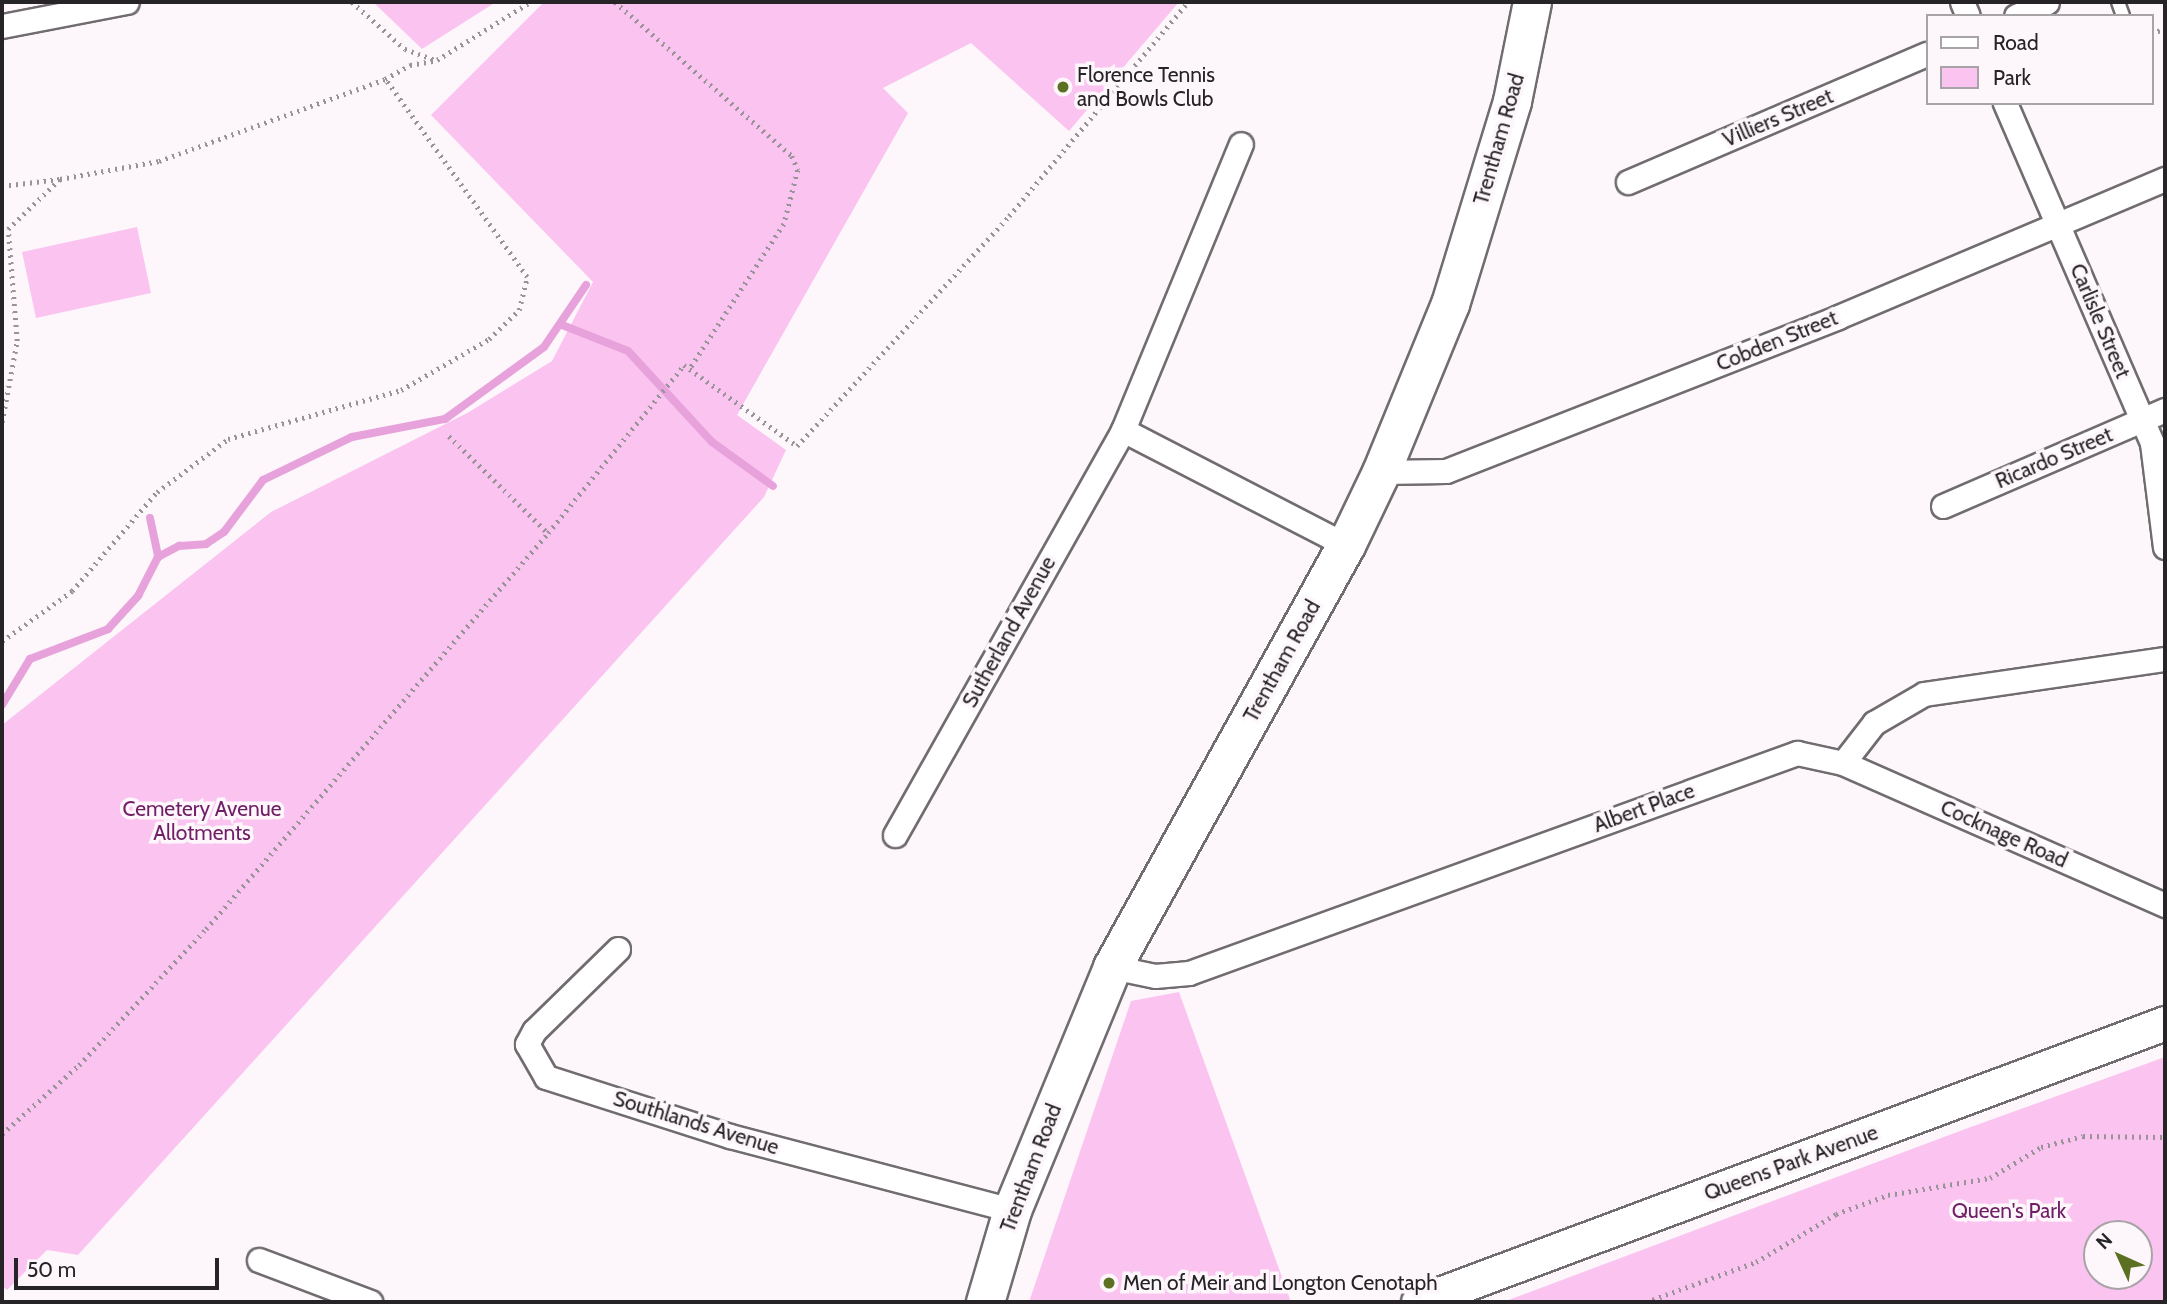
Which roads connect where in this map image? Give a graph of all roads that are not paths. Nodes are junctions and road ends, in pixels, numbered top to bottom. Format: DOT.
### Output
graph roads {
  1 [pos="127,2"];
  2 [pos="1532,2"];
  3 [pos="2047,2"];
  4 [pos="2020,14"];
  5 [pos="2,26"];
  6 [pos="1926,54"];
  7 [pos="2006,105"];
  8 [pos="1241,144"];
  9 [pos="2165,179"];
  10 [pos="1628,181"];
  11 [pos="2058,223"];
  12 [pos="2165,410"];
  13 [pos="2143,419"];
  14 [pos="1123,430"];
  15 [pos="1381,472"];
  16 [pos="1943,506"];
  17 [pos="1346,545"];
  18 [pos="2165,547"];
  19 [pos="2165,659"];
  20 [pos="1843,763"];
  21 [pos="895,835"];
  22 [pos="2165,905"];
  23 [pos="618,950"];
  24 [pos="1112,967"];
  25 [pos="2165,1023"];
  26 [pos="1012,1210"];
  27 [pos="259,1260"];
  28 [pos="370,1302"];
  29 [pos="985,1302"];
  30 [pos="1418,1302"];
  1 -- 5 [label="street"];
  2 -- 15 [label="main road, Trentham Road"];
  3 -- 4 [label="street"];
  6 -- 10 [label="street, Villiers Street"];
  7 -- 11 [label="street, Carlisle Street"];
  8 -- 14 [label="street, Sutherland Avenue"];
  9 -- 11 [label="street, Cobden Street"];
  11 -- 13 [label="street, Carlisle Street"];
  11 -- 15 [label="street, Cobden Street"];
  12 -- 13 [label="street, Ricardo Street"];
  13 -- 16 [label="street, Ricardo Street"];
  13 -- 18 [label="street, Carlisle Street"];
  14 -- 17 [label="street"];
  14 -- 21 [label="street, Sutherland Avenue"];
  15 -- 17 [label="main road, Trentham Road"];
  17 -- 24 [label="main road, Trentham Road"];
  19 -- 20 [label="street"];
  20 -- 22 [label="street, Cocknage Road"];
  20 -- 24 [label="street, Albert Place"];
  23 -- 26 [label="street, Southlands Avenue"];
  24 -- 26 [label="main road, Trentham Road"];
  25 -- 30 [label="street, Queens Park Avenue"];
  26 -- 29 [label="main road, Trentham Road"];
  27 -- 28 [label="street"];
}
